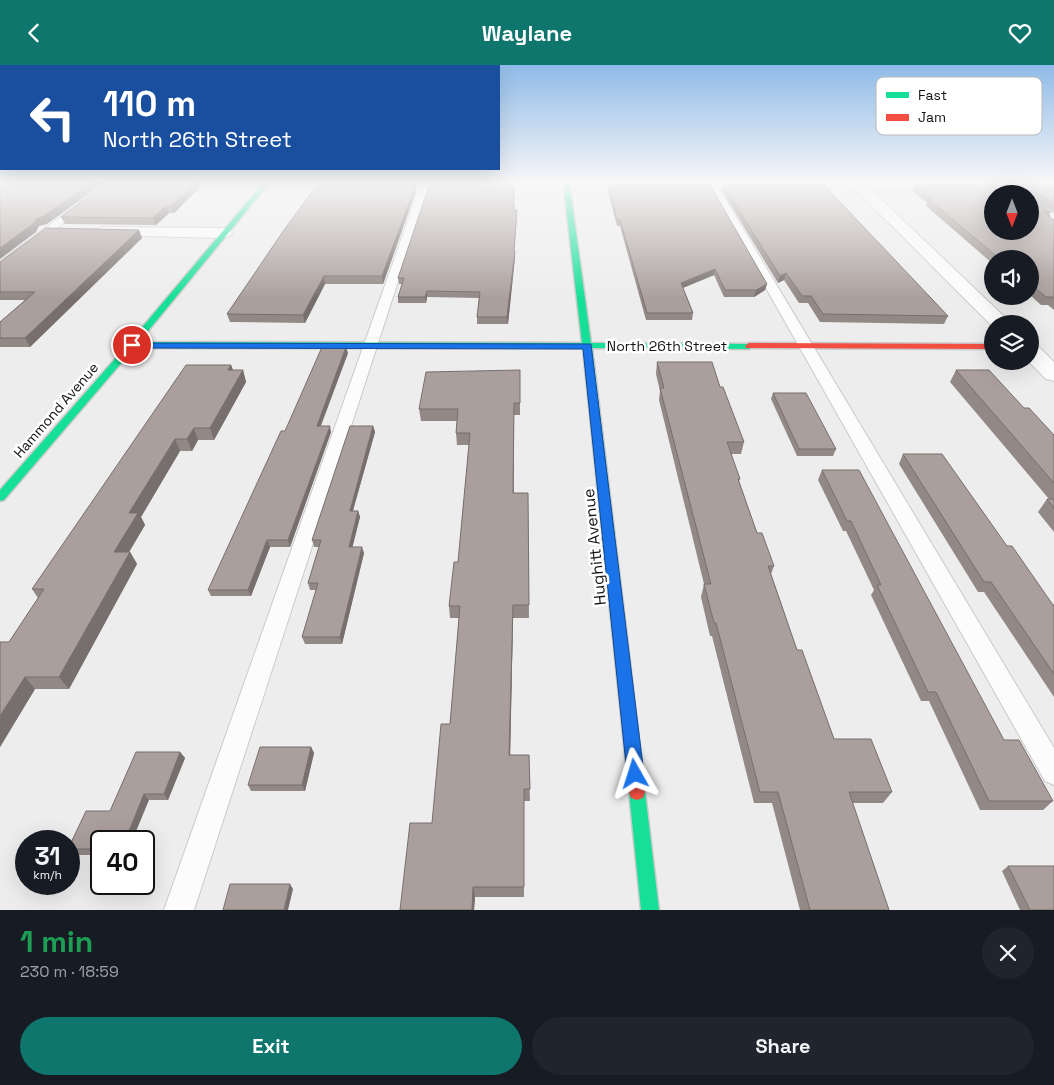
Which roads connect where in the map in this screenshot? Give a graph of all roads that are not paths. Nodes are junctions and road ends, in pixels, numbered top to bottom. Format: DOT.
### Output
graph roads {
  1 [pos="61,220"];
  2 [pos="235,220"];
  3 [pos="412,220"];
  4 [pos="571,220"];
  5 [pos="733,220"];
  6 [pos="895,220"];
  7 [pos="46,231"];
  8 [pos="224,233"];
  9 [pos="0,266"];
  10 [pos="993,315"];
  11 [pos="132,345"];
  12 [pos="368,346"];
  13 [pos="588,346"];
  14 [pos="806,347"];
  15 [pos="984,347"];
  16 [pos="1054,347"];
  17 [pos="1039,348"];
  18 [pos="1039,358"];
  19 [pos="1054,374"];
  20 [pos="0,497"];
  21 [pos="1054,772"];
  22 [pos="179,910"];
  23 [pos="650,910"];
  1 -- 7 [label="lane"];
  2 -- 8 [label="street, Hammond Avenue"];
  3 -- 12 [label="lane"];
  4 -- 13 [label="street, Hughitt Avenue"];
  5 -- 14 [label="lane"];
  6 -- 10 [label="street"];
  7 -- 8 [label="street"];
  7 -- 9 [label="lane"];
  8 -- 11 [label="street, Hammond Avenue"];
  11 -- 12 [label="street, North 26th Street"];
  11 -- 20 [label="street, Hammond Avenue"];
  12 -- 13 [label="street, North 26th Street"];
  12 -- 22 [label="lane"];
  13 -- 14 [label="street, North 26th Street"];
  13 -- 23 [label="street, Hughitt Avenue"];
  14 -- 15 [label="street, North 26th Street"];
  14 -- 21 [label="lane"];
  16 -- 17 [label="street"];
  18 -- 19 [label="street"];
}
